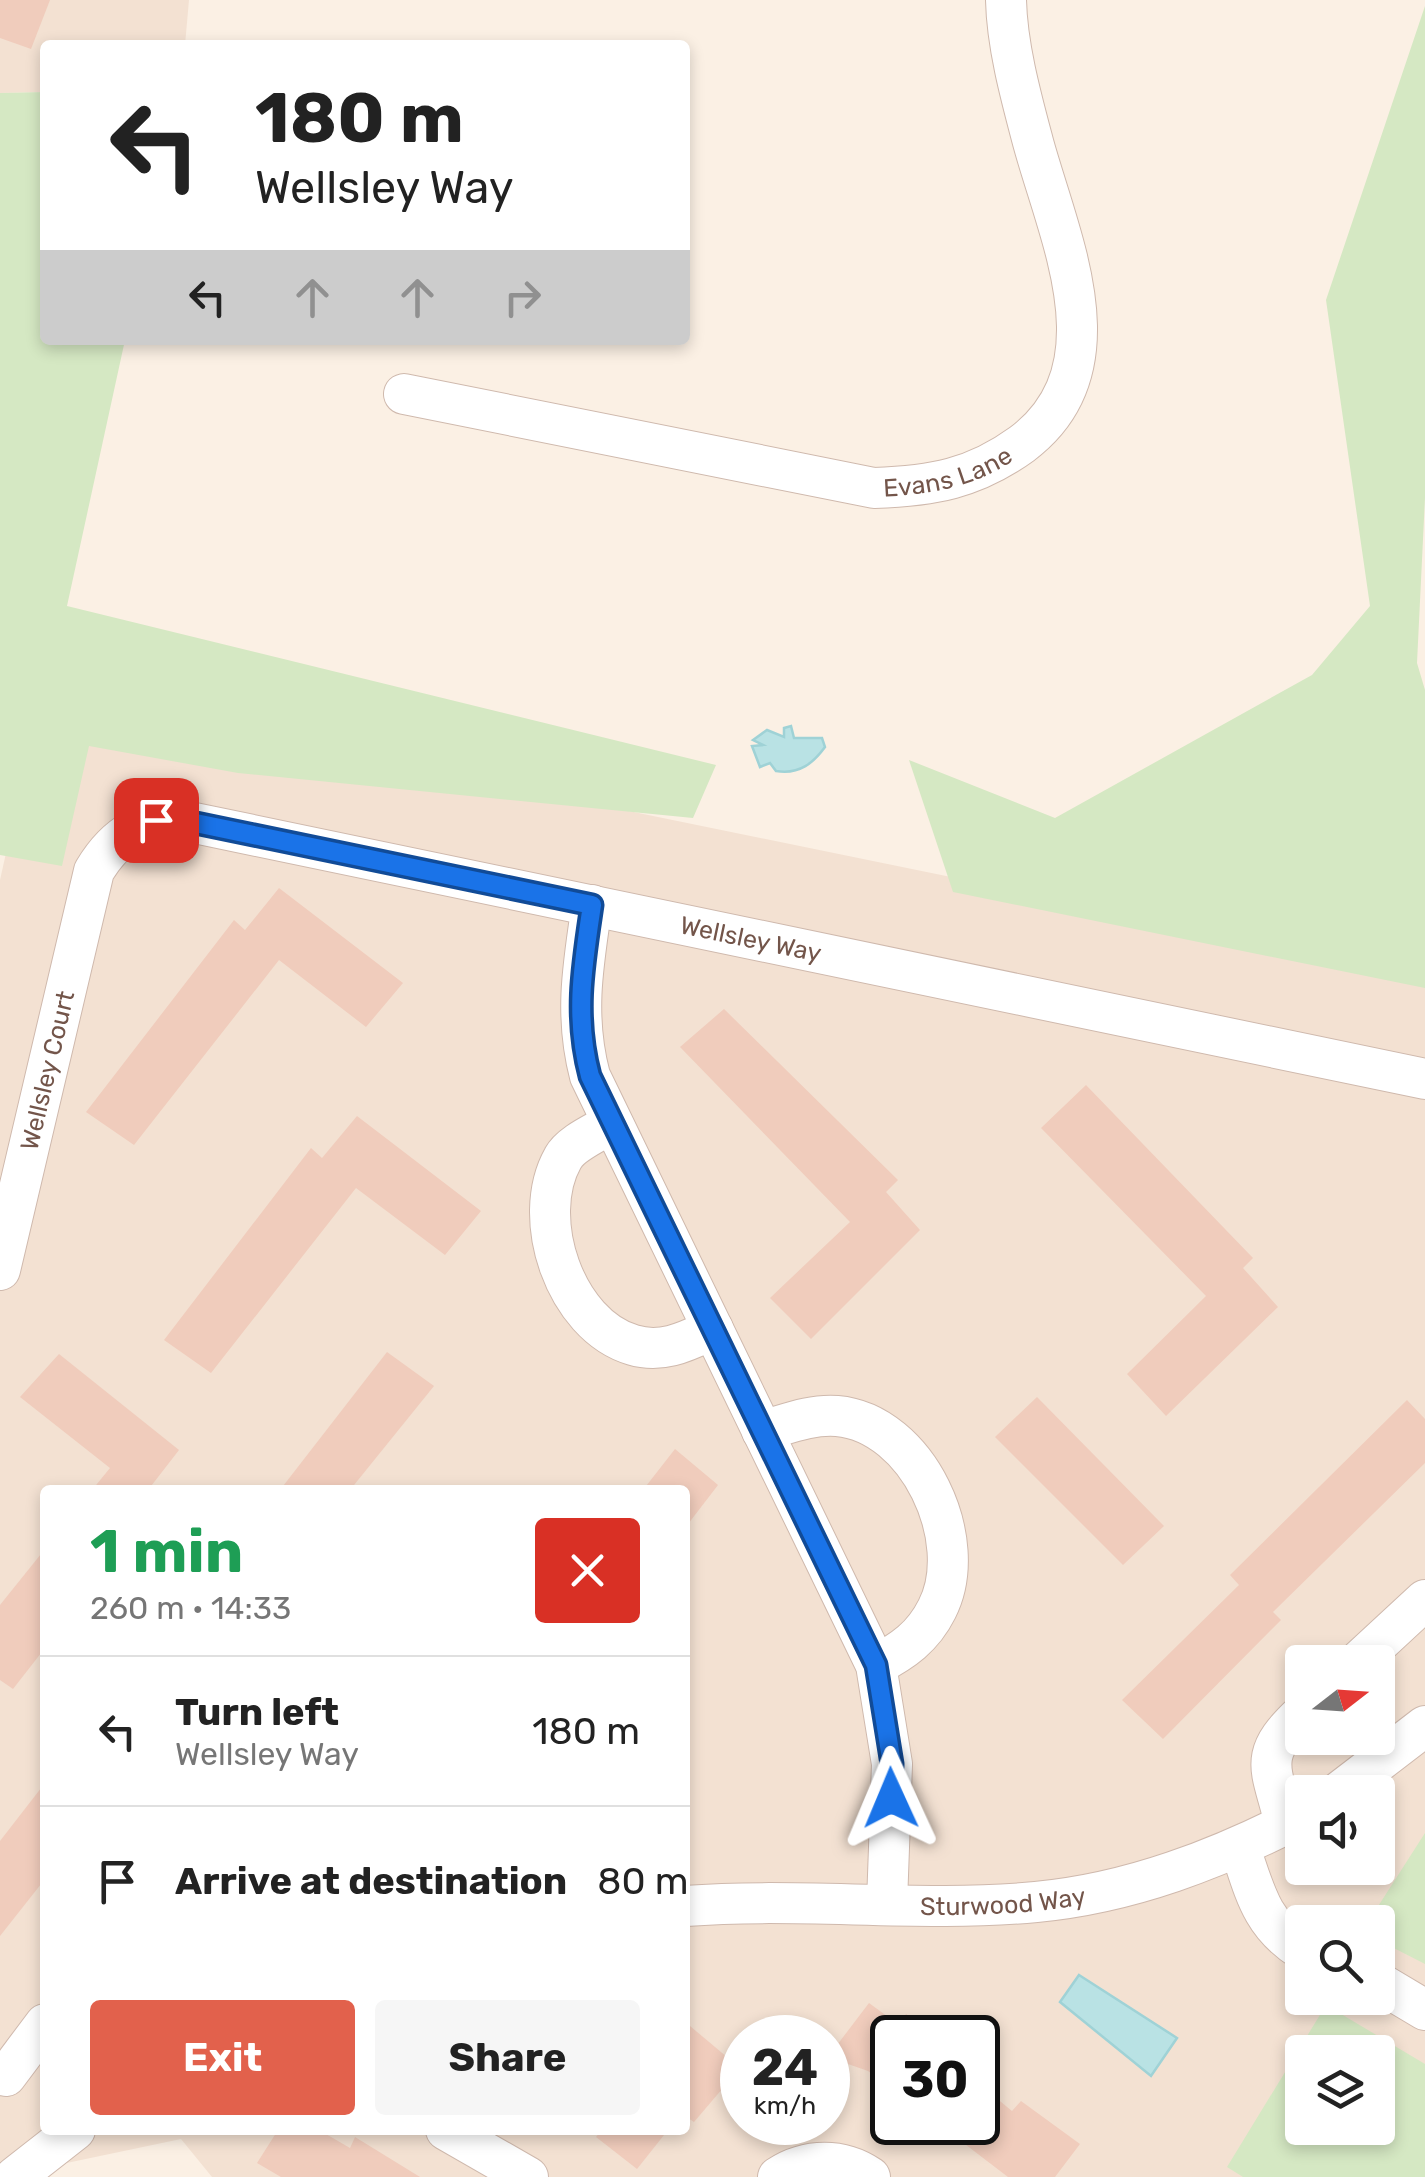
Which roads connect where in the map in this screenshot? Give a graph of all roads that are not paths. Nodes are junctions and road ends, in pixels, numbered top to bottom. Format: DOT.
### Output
graph roads {
  1 [pos="1006,0"];
  2 [pos="404,394"];
  3 [pos="94,871"];
  4 [pos="592,905"];
  5 [pos="1425,1079"];
  6 [pos="612,1123"];
  7 [pos="0,1270"];
  8 [pos="714,1329"];
  9 [pos="762,1431"];
  10 [pos="1425,1600"];
  11 [pos="1376,1645"];
  12 [pos="876,1665"];
  13 [pos="1425,1726"];
  14 [pos="1285,1730"];
  15 [pos="1361,1775"];
  16 [pos="1285,1797"];
  17 [pos="1285,1825"];
  18 [pos="1240,1848"];
  19 [pos="888,1903"];
  20 [pos="690,1906"];
  21 [pos="1285,1939"];
  22 [pos="1395,1992"];
  23 [pos="1425,2010"];
  24 [pos="40,2031"];
  25 [pos="6,2076"];
  26 [pos="70,2135"];
  27 [pos="455,2135"];
  28 [pos="16,2177"];
  29 [pos="528,2177"];
  30 [pos="778,2177"];
  31 [pos="870,2177"];
  1 -- 2 [label="street, Evans Lane"];
  3 -- 4 [label="street, Wellsley Way"];
  3 -- 7 [label="street, Wellsley Court"];
  4 -- 5 [label="street, Wellsley Way"];
  4 -- 6 [label="street"];
  6 -- 8 [label="street"];
  6 -- 8 [label="street"];
  8 -- 9 [label="street"];
  9 -- 12 [label="street"];
  9 -- 12 [label="street"];
  10 -- 11 [label="street"];
  12 -- 19 [label="street"];
  13 -- 15 [label="street"];
  14 -- 16 [label="street"];
  17 -- 18 [label="street, Sturwood Way"];
  18 -- 19 [label="street, Sturwood Way"];
  18 -- 21 [label="street"];
  19 -- 20 [label="street, Sturwood Way"];
  22 -- 23 [label="street"];
  24 -- 25 [label="street"];
  26 -- 28 [label="street"];
  27 -- 29 [label="street"];
  30 -- 31 [label="street"];
}
